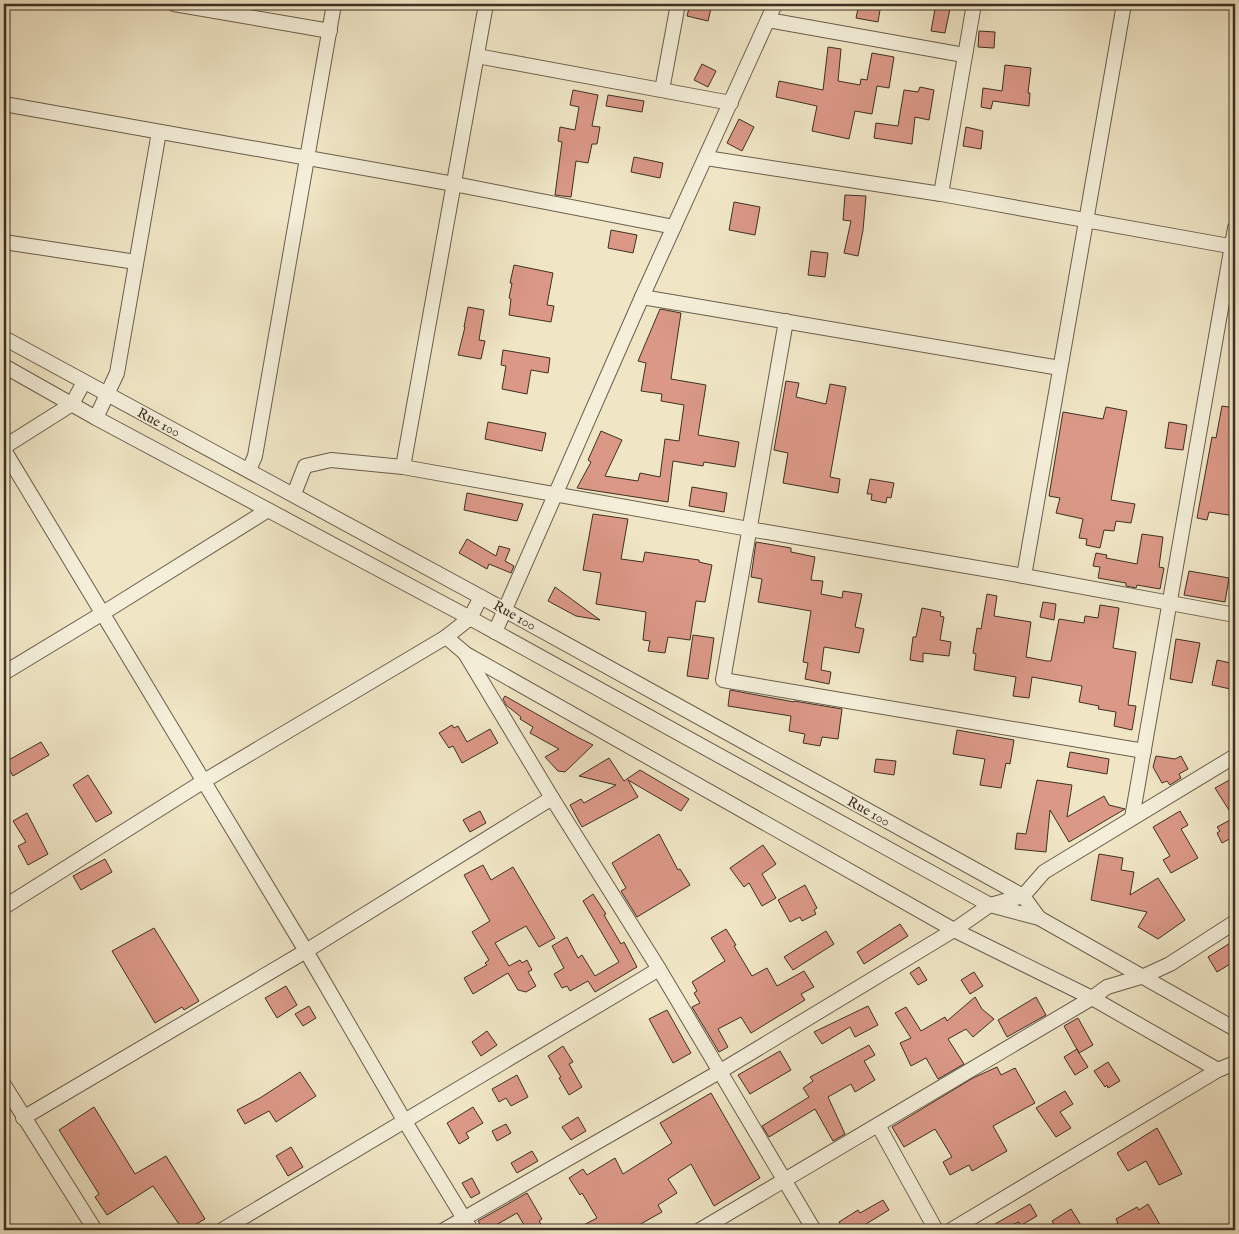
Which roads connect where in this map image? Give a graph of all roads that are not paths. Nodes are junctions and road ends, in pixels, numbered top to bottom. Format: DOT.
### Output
graph roads {
  1 [pos="177,4"];
  2 [pos="334,4"];
  3 [pos="486,4"];
  4 [pos="678,4"];
  5 [pos="775,4"];
  6 [pos="974,4"];
  7 [pos="1124,4"];
  8 [pos="768,20"];
  9 [pos="330,31"];
  10 [pos="964,55"];
  11 [pos="477,56"];
  12 [pos="662,90"];
  13 [pos="731,103"];
  14 [pos="4,104"];
  15 [pos="159,132"];
  16 [pos="307,158"];
  17 [pos="706,158"];
  18 [pos="454,184"];
  19 [pos="941,194"];
  20 [pos="1086,220"];
  21 [pos="674,227"];
  22 [pos="1235,228"];
  23 [pos="4,242"];
  24 [pos="1233,247"];
  25 [pos="136,262"];
  26 [pos="642,297"];
  27 [pos="786,321"];
  28 [pos="4,338"];
  29 [pos="4,366"];
  30 [pos="1060,368"];
  31 [pos="84,382"];
  32 [pos="108,395"];
  33 [pos="72,404"];
  34 [pos="96,418"];
  35 [pos="4,448"];
  36 [pos="403,467"];
  37 [pos="249,470"];
  38 [pos="294,494"];
  39 [pos="556,495"];
  40 [pos="268,510"];
  41 [pos="749,529"];
  42 [pos="1024,576"];
  43 [pos="482,597"];
  44 [pos="1170,603"];
  45 [pos="505,610"];
  46 [pos="103,613"];
  47 [pos="1235,615"];
  48 [pos="470,618"];
  49 [pos="495,632"];
  50 [pos="446,637"];
  51 [pos="466,654"];
  52 [pos="4,672"];
  53 [pos="1144,751"];
  54 [pos="1235,756"];
  55 [pos="204,781"];
  56 [pos="552,798"];
  57 [pos="1132,818"];
  58 [pos="1023,896"];
  59 [pos="990,905"];
  60 [pos="4,906"];
  61 [pos="1039,918"];
  62 [pos="1235,922"];
  63 [pos="954,930"];
  64 [pos="306,951"];
  65 [pos="659,969"];
  66 [pos="1144,976"];
  67 [pos="1092,998"];
  68 [pos="1235,1030"];
  69 [pos="1235,1063"];
  70 [pos="1218,1070"];
  71 [pos="719,1072"];
  72 [pos="4,1084"];
  73 [pos="23,1118"];
  74 [pos="404,1120"];
  75 [pos="878,1125"];
  76 [pos="785,1181"];
  77 [pos="467,1224"];
  78 [pos="95,1230"];
  79 [pos="222,1230"];
  80 [pos="444,1230"];
  81 [pos="700,1230"];
  82 [pos="814,1230"];
  83 [pos="936,1230"];
  84 [pos="951,1230"];
  1 -- 9 [label="street"];
  2 -- 9 [label="street"];
  3 -- 11 [label="street"];
  4 -- 12 [label="street"];
  5 -- 8 [label="street"];
  6 -- 10 [label="street"];
  7 -- 20 [label="street"];
  8 -- 10 [label="street"];
  8 -- 13 [label="street"];
  9 -- 16 [label="street"];
  10 -- 19 [label="street"];
  11 -- 12 [label="street"];
  11 -- 18 [label="street"];
  12 -- 13 [label="street"];
  13 -- 17 [label="street"];
  14 -- 15 [label="street"];
  15 -- 16 [label="street"];
  15 -- 25 [label="street"];
  16 -- 18 [label="street"];
  16 -- 37 [label="street"];
  17 -- 19 [label="street"];
  17 -- 21 [label="street"];
  18 -- 21 [label="street"];
  18 -- 36 [label="street"];
  19 -- 20 [label="street"];
  20 -- 24 [label="street"];
  20 -- 30 [label="street"];
  21 -- 26 [label="street"];
  22 -- 24 [label="street"];
  23 -- 25 [label="street"];
  24 -- 44 [label="street"];
  25 -- 32 [label="street"];
  26 -- 27 [label="street"];
  26 -- 39 [label="street"];
  27 -- 30 [label="street"];
  27 -- 41 [label="street"];
  28 -- 31 [label="street, Rue 100"];
  29 -- 33 [label="street"];
  30 -- 42 [label="street"];
  31 -- 32 [label="street, Rue 100"];
  31 -- 33 [label="street"];
  32 -- 34 [label="street"];
  32 -- 37 [label="street, Rue 100"];
  33 -- 34 [label="street"];
  33 -- 35 [label="street"];
  34 -- 40 [label="street"];
  35 -- 46 [label="street"];
  36 -- 38 [label="street"];
  36 -- 39 [label="street"];
  37 -- 38 [label="street, Rue 100"];
  38 -- 43 [label="street, Rue 100"];
  39 -- 41 [label="street"];
  39 -- 45 [label="street"];
  40 -- 46 [label="street"];
  40 -- 48 [label="street"];
  41 -- 42 [label="street"];
  41 -- 53 [label="street"];
  42 -- 44 [label="street"];
  43 -- 45 [label="street, Rue 100"];
  43 -- 48 [label="street"];
  44 -- 47 [label="street"];
  44 -- 53 [label="street"];
  45 -- 49 [label="street"];
  45 -- 58 [label="street, Rue 100"];
  46 -- 52 [label="street"];
  46 -- 55 [label="street"];
  48 -- 49 [label="street"];
  48 -- 50 [label="street"];
  49 -- 59 [label="street"];
  50 -- 51 [label="street"];
  50 -- 55 [label="street"];
  51 -- 56 [label="street"];
  51 -- 63 [label="street"];
  53 -- 57 [label="street"];
  54 -- 57 [label="street"];
  55 -- 60 [label="street"];
  55 -- 64 [label="street"];
  56 -- 64 [label="street"];
  56 -- 65 [label="street"];
  57 -- 58 [label="street"];
  58 -- 59 [label="street"];
  58 -- 61 [label="street"];
  59 -- 61 [label="street"];
  59 -- 63 [label="street"];
  61 -- 66 [label="street"];
  62 -- 66 [label="street"];
  63 -- 67 [label="street"];
  63 -- 71 [label="street"];
  64 -- 73 [label="street"];
  64 -- 74 [label="street"];
  65 -- 71 [label="street"];
  65 -- 74 [label="street"];
  66 -- 67 [label="street"];
  66 -- 68 [label="street"];
  67 -- 70 [label="street"];
  67 -- 75 [label="street"];
  69 -- 70 [label="street"];
  70 -- 84 [label="street"];
  71 -- 76 [label="street"];
  71 -- 77 [label="street"];
  72 -- 73 [label="street"];
  73 -- 78 [label="street"];
  74 -- 77 [label="street"];
  74 -- 79 [label="street"];
  75 -- 76 [label="street"];
  75 -- 83 [label="street"];
  76 -- 81 [label="street"];
  76 -- 82 [label="street"];
  77 -- 80 [label="street"];
}
